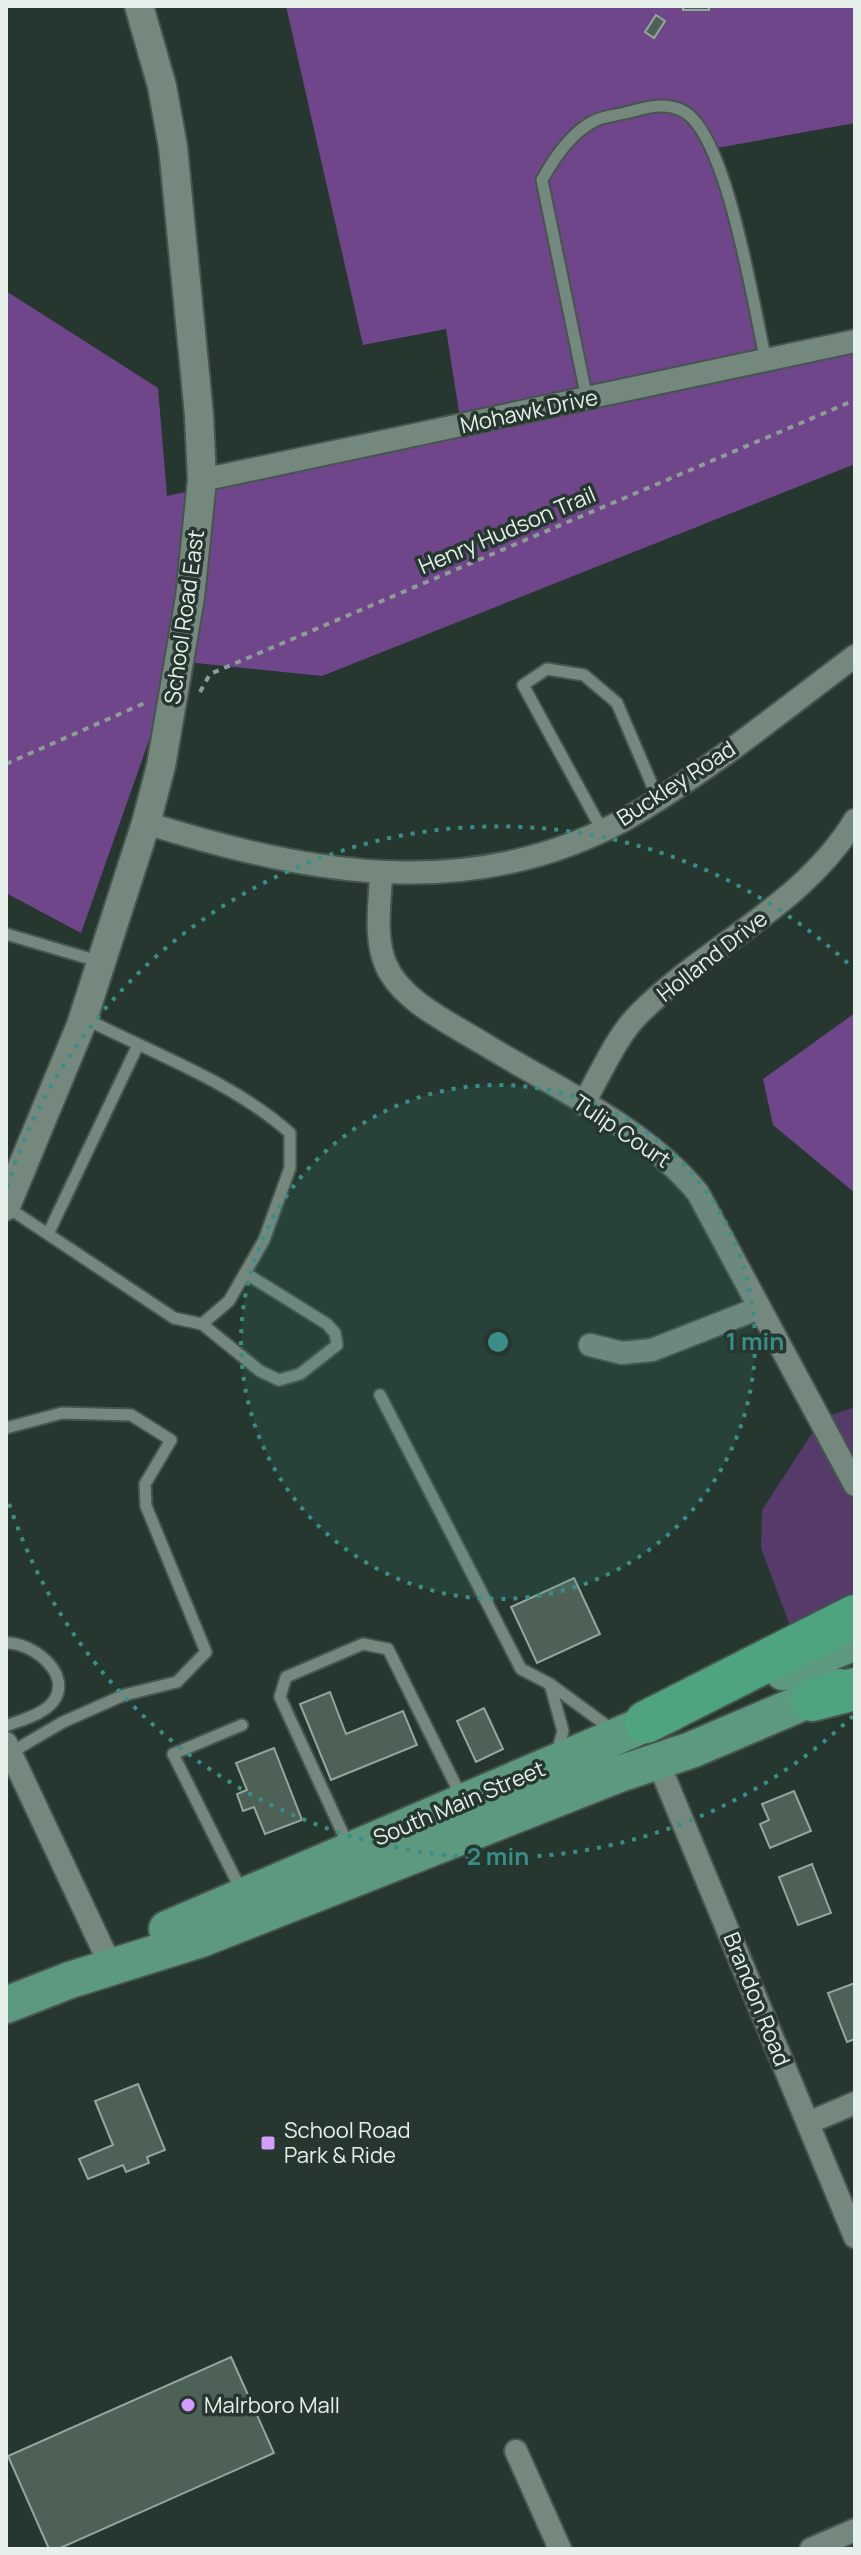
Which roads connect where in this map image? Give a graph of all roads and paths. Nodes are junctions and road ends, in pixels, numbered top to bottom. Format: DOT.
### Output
graph roads {
  1 [pos="139,6"];
  2 [pos="855,341"];
  3 [pos="766,361"];
  4 [pos="587,399"];
  5 [pos="855,400"];
  6 [pos="202,480"];
  7 [pos="855,656"];
  8 [pos="153,699"];
  9 [pos="194,704"];
  10 [pos="6,764"];
  11 [pos="658,799"];
  12 [pos="855,820"];
  13 [pos="146,823"];
  14 [pos="602,830"];
  15 [pos="381,874"];
  16 [pos="6,934"];
  17 [pos="101,962"];
  18 [pos="83,1018"];
  19 [pos="138,1045"];
  20 [pos="583,1104"];
  21 [pos="6,1206"];
  22 [pos="48,1234"];
  23 [pos="245,1273"];
  24 [pos="759,1308"];
  25 [pos="202,1324"];
  26 [pos="590,1345"];
  27 [pos="380,1395"];
  28 [pos="6,1428"];
  29 [pos="855,1485"];
  30 [pos="855,1616"];
  31 [pos="855,1642"];
  32 [pos="6,1643"];
  33 [pos="855,1680"];
  34 [pos="550,1684"];
  35 [pos="855,1689"];
  36 [pos="812,1700"];
  37 [pos="242,1725"];
  38 [pos="6,1726"];
  39 [pos="632,1728"];
  40 [pos="8,1748"];
  41 [pos="555,1762"];
  42 [pos="658,1762"];
  43 [pos="465,1803"];
  44 [pos="350,1850"];
  45 [pos="243,1894"];
  46 [pos="108,1960"];
  47 [pos="70,1980"];
  48 [pos="6,2005"];
  49 [pos="855,2103"];
  50 [pos="808,2123"];
  51 [pos="855,2237"];
  52 [pos="516,2451"];
  53 [pos="855,2530"];
  54 [pos="560,2549"];
  55 [pos="811,2549"];
  1 -- 6 [label="street, School Road East"];
  2 -- 3 [label="street, Mohawk Drive"];
  3 -- 4 [label="street, Mohawk Drive"];
  3 -- 4 [label="lane"];
  4 -- 6 [label="street, Mohawk Drive"];
  5 -- 9 [label="path, Henry Hudson Trail"];
  6 -- 13 [label="street, School Road East"];
  7 -- 11 [label="street, Buckley Road"];
  8 -- 10 [label="path"];
  11 -- 14 [label="street, Buckley Road"];
  11 -- 14 [label="lane"];
  12 -- 20 [label="street, Holland Drive"];
  13 -- 15 [label="street, Buckley Road"];
  13 -- 17 [label="street, School Road East"];
  14 -- 15 [label="street, Buckley Road"];
  15 -- 20 [label="street, Tulip Court"];
  16 -- 17 [label="lane"];
  17 -- 18 [label="street, School Road East"];
  18 -- 19 [label="lane"];
  18 -- 21 [label="street, School Road East"];
  19 -- 22 [label="lane"];
  19 -- 23 [label="lane"];
  20 -- 24 [label="street, Tulip Court"];
  21 -- 22 [label="lane"];
  22 -- 25 [label="lane"];
  23 -- 25 [label="lane"];
  23 -- 25 [label="lane"];
  24 -- 26 [label="street"];
  24 -- 29 [label="street, Tulip Court"];
  27 -- 34 [label="lane"];
  28 -- 40 [label="lane"];
  30 -- 39 [label="highway"];
  31 -- 39 [label="main road, South Main Street"];
  32 -- 38 [label="lane"];
  33 -- 36 [label="main road, South Main Street"];
  34 -- 39 [label="lane"];
  34 -- 41 [label="lane"];
  35 -- 36 [label="highway"];
  36 -- 42 [label="main road, South Main Street"];
  37 -- 45 [label="lane"];
  39 -- 41 [label="main road, South Main Street"];
  40 -- 46 [label="street"];
  41 -- 43 [label="main road, South Main Street"];
  42 -- 47 [label="main road, South Main Street"];
  42 -- 50 [label="street, Brandon Road"];
  43 -- 44 [label="main road, South Main Street"];
  43 -- 44 [label="lane"];
  44 -- 45 [label="main road, South Main Street"];
  45 -- 46 [label="main road, South Main Street"];
  46 -- 47 [label="main road, South Main Street"];
  47 -- 48 [label="main road, South Main Street"];
  49 -- 50 [label="street"];
  50 -- 51 [label="street, Brandon Road"];
  52 -- 54 [label="street"];
  53 -- 55 [label="street"];
}
